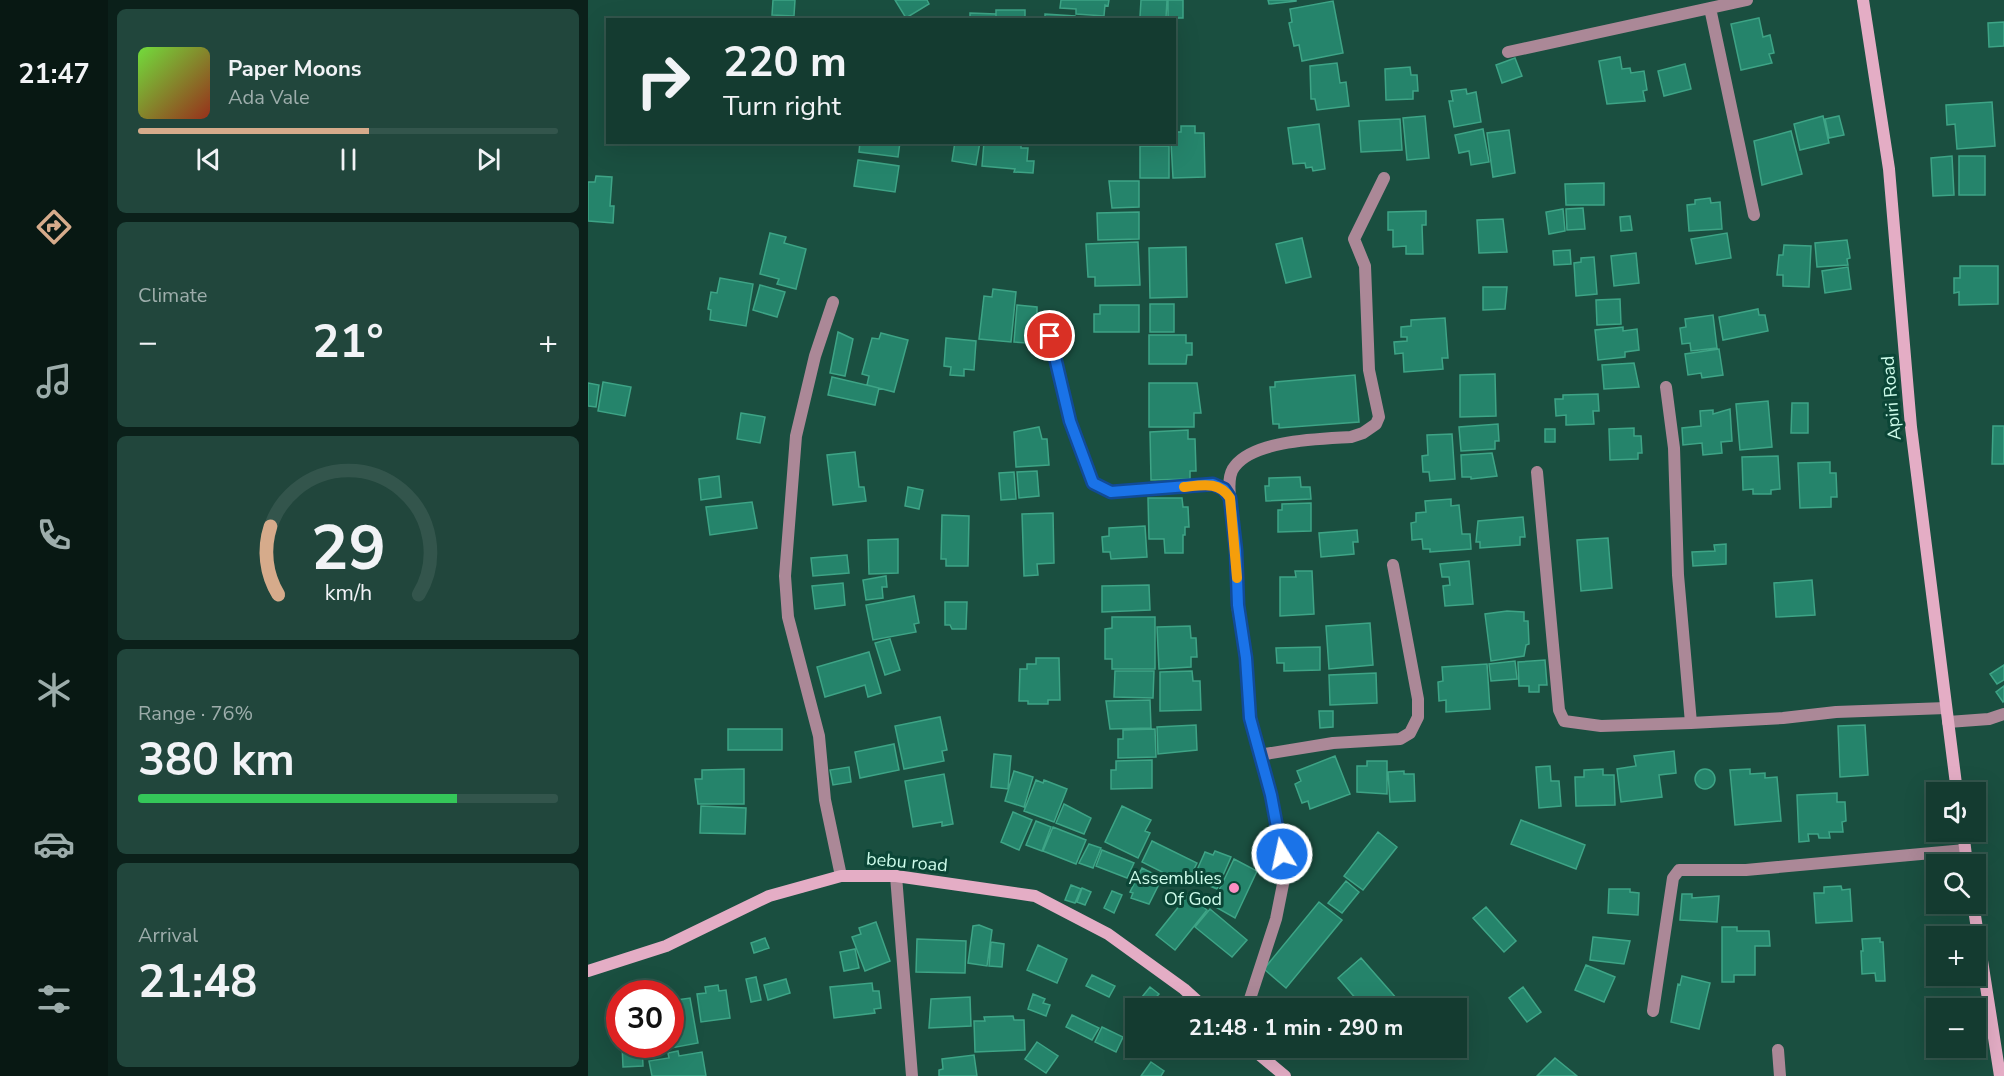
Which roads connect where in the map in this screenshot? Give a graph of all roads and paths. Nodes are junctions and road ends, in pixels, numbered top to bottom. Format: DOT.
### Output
graph roads {
  1 [pos="1747,0"];
  2 [pos="1863,0"];
  3 [pos="1710,8"];
  4 [pos="1508,52"];
  5 [pos="1384,178"];
  6 [pos="1754,215"];
  7 [pos="833,302"];
  8 [pos="1050,336"];
  9 [pos="1666,387"];
  10 [pos="1537,472"];
  11 [pos="1230,498"];
  12 [pos="1393,565"];
  13 [pos="1946,708"];
  14 [pos="2004,714"];
  15 [pos="1691,723"];
  16 [pos="1948,723"];
  17 [pos="1259,755"];
  18 [pos="1956,782"];
  19 [pos="1964,842"];
  20 [pos="1965,850"];
  21 [pos="1966,854"];
  22 [pos="841,876"];
  23 [pos="896,876"];
  24 [pos="1975,914"];
  25 [pos="588,970"];
  26 [pos="1194,998"];
  27 [pos="1250,998"];
  28 [pos="1653,1011"];
  29 [pos="1778,1050"];
  30 [pos="1263,1058"];
  31 [pos="912,1076"];
  32 [pos="1285,1076"];
  33 [pos="1780,1076"];
  34 [pos="2000,1076"];
  1 -- 3 [label="street"];
  2 -- 13 [label="street, Apiri Road"];
  3 -- 4 [label="street"];
  3 -- 6 [label="street"];
  5 -- 11 [label="street"];
  7 -- 22 [label="street"];
  8 -- 11 [label="street"];
  9 -- 15 [label="street"];
  10 -- 15 [label="street"];
  11 -- 17 [label="street"];
  12 -- 17 [label="street"];
  13 -- 15 [label="street"];
  13 -- 16 [label="street, Apiri Road"];
  14 -- 16 [label="street"];
  16 -- 18 [label="street, Apiri Road"];
  17 -- 27 [label="street"];
  19 -- 20 [label="street"];
  20 -- 21 [label="street"];
  20 -- 28 [label="street"];
  22 -- 23 [label="street, bebu road"];
  22 -- 25 [label="street, bebu road"];
  23 -- 26 [label="street, bebu road"];
  23 -- 31 [label="street"];
  24 -- 34 [label="street"];
  29 -- 33 [label="street"];
  30 -- 32 [label="street"];
}
